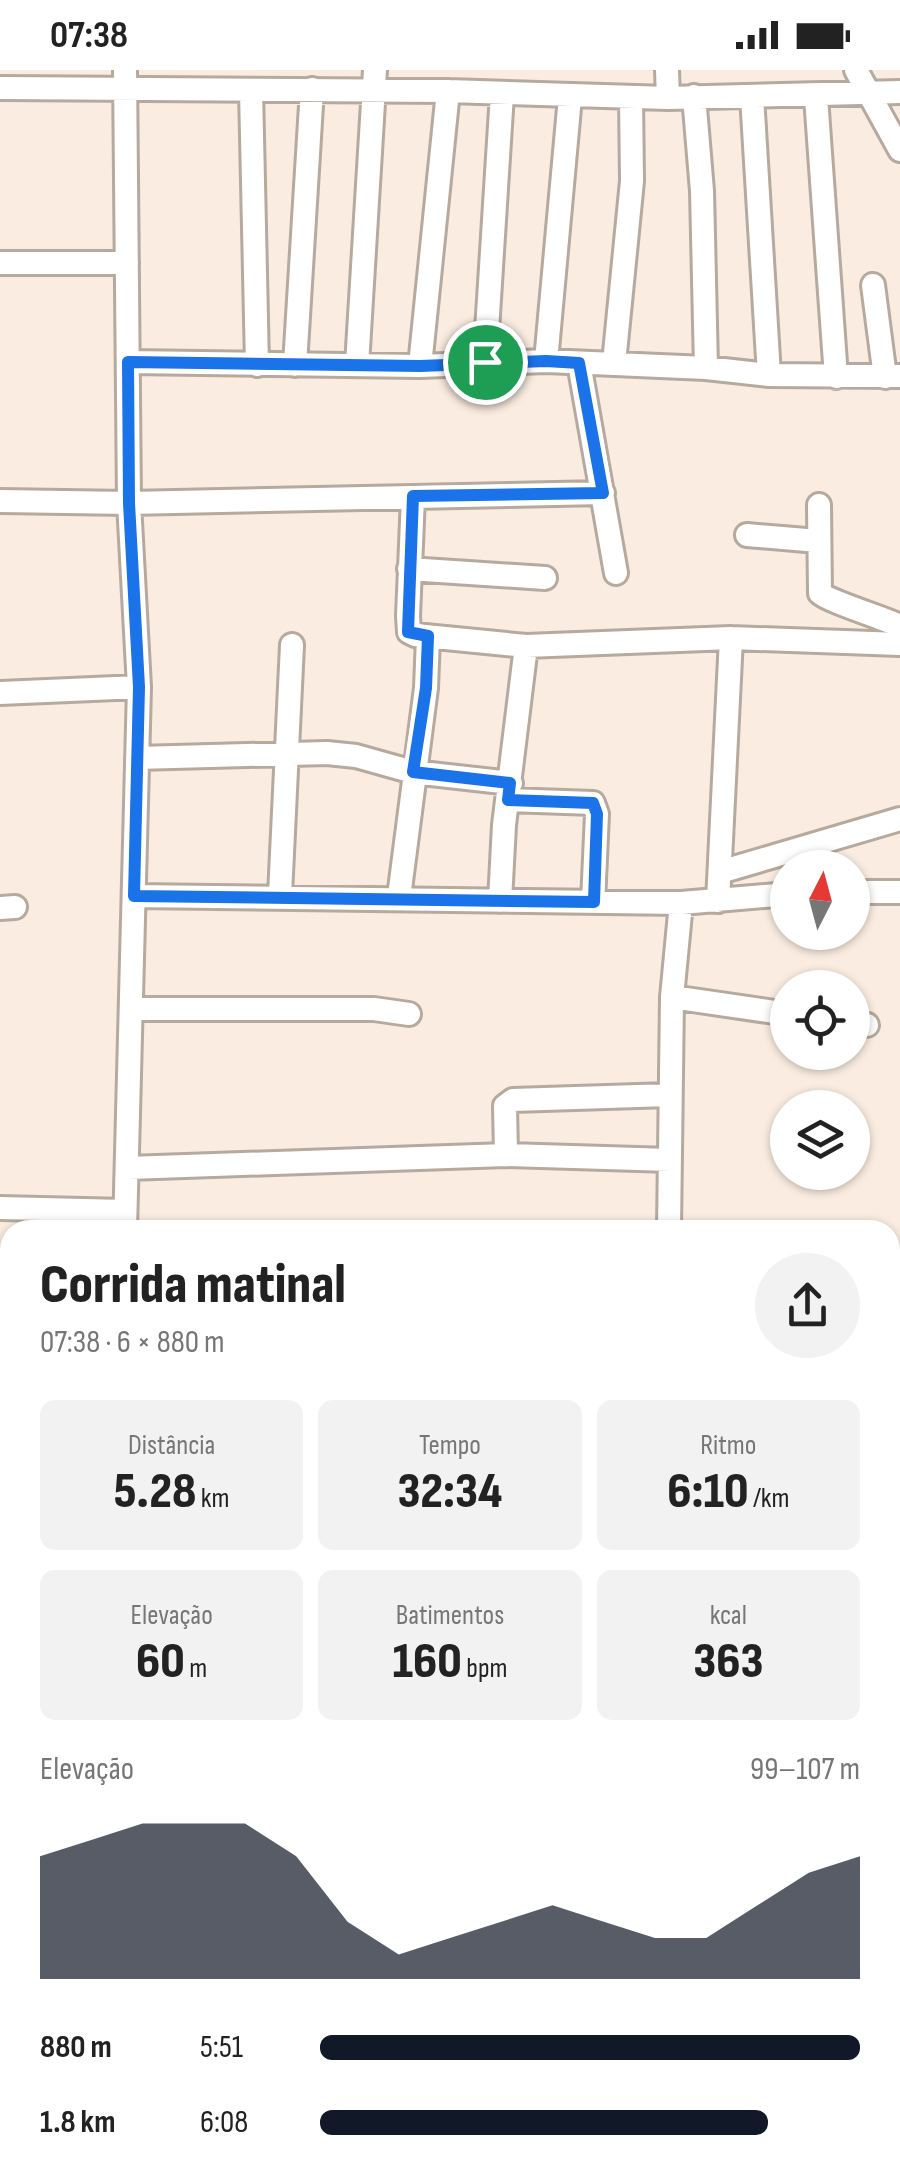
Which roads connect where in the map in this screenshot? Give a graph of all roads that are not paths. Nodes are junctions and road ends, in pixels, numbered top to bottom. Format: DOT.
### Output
graph roads {
  1 [pos="667,70"];
  2 [pos="856,70"];
  3 [pos="125,80"];
  4 [pos="277,80"];
  5 [pos="374,80"];
  6 [pos="0,88"];
  7 [pos="312,89"];
  8 [pos="251,90"];
  9 [pos="448,91"];
  10 [pos="900,92"];
  11 [pos="502,94"];
  12 [pos="870,94"];
  13 [pos="694,96"];
  14 [pos="752,96"];
  15 [pos="816,96"];
  16 [pos="570,97"];
  17 [pos="632,97"];
  18 [pos="668,98"];
  19 [pos="900,150"];
  20 [pos="127,262"];
  21 [pos="0,263"];
  22 [pos="873,285"];
  23 [pos="546,361"];
  24 [pos="128,362"];
  25 [pos="485,362"];
  26 [pos="579,363"];
  27 [pos="614,363"];
  28 [pos="257,365"];
  29 [pos="358,365"];
  30 [pos="295,366"];
  31 [pos="420,366"];
  32 [pos="706,368"];
  33 [pos="769,376"];
  34 [pos="893,376"];
  35 [pos="836,377"];
  36 [pos="603,493"];
  37 [pos="413,496"];
  38 [pos="0,501"];
  39 [pos="129,503"];
  40 [pos="819,506"];
  41 [pos="746,535"];
  42 [pos="818,541"];
  43 [pos="409,569"];
  44 [pos="616,572"];
  45 [pos="545,578"];
  46 [pos="900,626"];
  47 [pos="428,636"];
  48 [pos="731,638"];
  49 [pos="900,644"];
  50 [pos="292,645"];
  51 [pos="526,646"];
  52 [pos="139,687"];
  53 [pos="0,693"];
  54 [pos="287,754"];
  55 [pos="138,758"];
  56 [pos="413,772"];
  57 [pos="509,792"];
  58 [pos="900,819"];
  59 [pos="720,872"];
  60 [pos="870,892"];
  61 [pos="900,892"];
  62 [pos="134,896"];
  63 [pos="280,896"];
  64 [pos="770,896"];
  65 [pos="399,898"];
  66 [pos="500,901"];
  67 [pos="718,901"];
  68 [pos="594,902"];
  69 [pos="681,904"];
  70 [pos="672,997"];
  71 [pos="132,1009"];
  72 [pos="770,1011"];
  73 [pos="409,1014"];
  74 [pos="669,1095"];
  75 [pos="506,1155"];
  76 [pos="670,1160"];
  77 [pos="128,1168"];
  78 [pos="0,1208"];
  79 [pos="125,1220"];
  80 [pos="669,1220"];
  1 -- 18 [label="street"];
  2 -- 12 [label="street"];
  3 -- 6 [label="street"];
  3 -- 8 [label="street"];
  3 -- 20 [label="street"];
  4 -- 7 [label="street"];
  4 -- 8 [label="street"];
  5 -- 7 [label="street"];
  5 -- 9 [label="street"];
  5 -- 29 [label="street"];
  7 -- 30 [label="street"];
  8 -- 28 [label="street"];
  9 -- 11 [label="street"];
  9 -- 31 [label="street"];
  10 -- 12 [label="street"];
  11 -- 16 [label="street"];
  11 -- 25 [label="street"];
  12 -- 15 [label="street"];
  12 -- 19 [label="street"];
  13 -- 14 [label="street"];
  13 -- 18 [label="street"];
  13 -- 32 [label="street"];
  14 -- 15 [label="street"];
  14 -- 33 [label="street"];
  15 -- 35 [label="street"];
  16 -- 17 [label="street"];
  16 -- 23 [label="street"];
  17 -- 18 [label="street"];
  17 -- 27 [label="street"];
  20 -- 21 [label="street"];
  20 -- 24 [label="street"];
  22 -- 34 [label="street"];
  23 -- 25 [label="street"];
  23 -- 26 [label="street"];
  24 -- 28 [label="street"];
  24 -- 39 [label="street"];
  25 -- 31 [label="street"];
  26 -- 27 [label="street"];
  26 -- 36 [label="street"];
  27 -- 32 [label="street"];
  28 -- 30 [label="street"];
  29 -- 30 [label="street"];
  29 -- 31 [label="street"];
  32 -- 33 [label="street"];
  33 -- 35 [label="street"];
  34 -- 35 [label="street"];
  36 -- 37 [label="street"];
  36 -- 44 [label="street"];
  37 -- 39 [label="street"];
  37 -- 43 [label="street"];
  38 -- 39 [label="street"];
  39 -- 52 [label="street"];
  40 -- 42 [label="street"];
  41 -- 42 [label="street"];
  42 -- 46 [label="street"];
  43 -- 45 [label="street"];
  43 -- 47 [label="street"];
  47 -- 51 [label="street"];
  47 -- 56 [label="street"];
  48 -- 49 [label="street"];
  48 -- 51 [label="street"];
  48 -- 59 [label="street"];
  50 -- 54 [label="street"];
  51 -- 57 [label="street"];
  52 -- 53 [label="street"];
  52 -- 55 [label="street"];
  54 -- 55 [label="street"];
  54 -- 56 [label="street"];
  54 -- 63 [label="street"];
  55 -- 62 [label="street"];
  56 -- 57 [label="street"];
  56 -- 65 [label="street"];
  57 -- 66 [label="street"];
  57 -- 68 [label="street"];
  58 -- 59 [label="street"];
  59 -- 67 [label="street"];
  60 -- 61 [label="street"];
  62 -- 63 [label="street"];
  62 -- 71 [label="street"];
  63 -- 65 [label="street"];
  64 -- 67 [label="street"];
  65 -- 66 [label="street"];
  66 -- 68 [label="street"];
  67 -- 69 [label="street"];
  68 -- 69 [label="street"];
  69 -- 70 [label="street"];
  70 -- 72 [label="street"];
  70 -- 74 [label="street"];
  71 -- 73 [label="street"];
  71 -- 77 [label="street"];
  74 -- 75 [label="street"];
  74 -- 76 [label="street"];
  75 -- 76 [label="street"];
  75 -- 77 [label="street"];
  76 -- 80 [label="street"];
  77 -- 79 [label="street"];
  78 -- 79 [label="street"];
}
